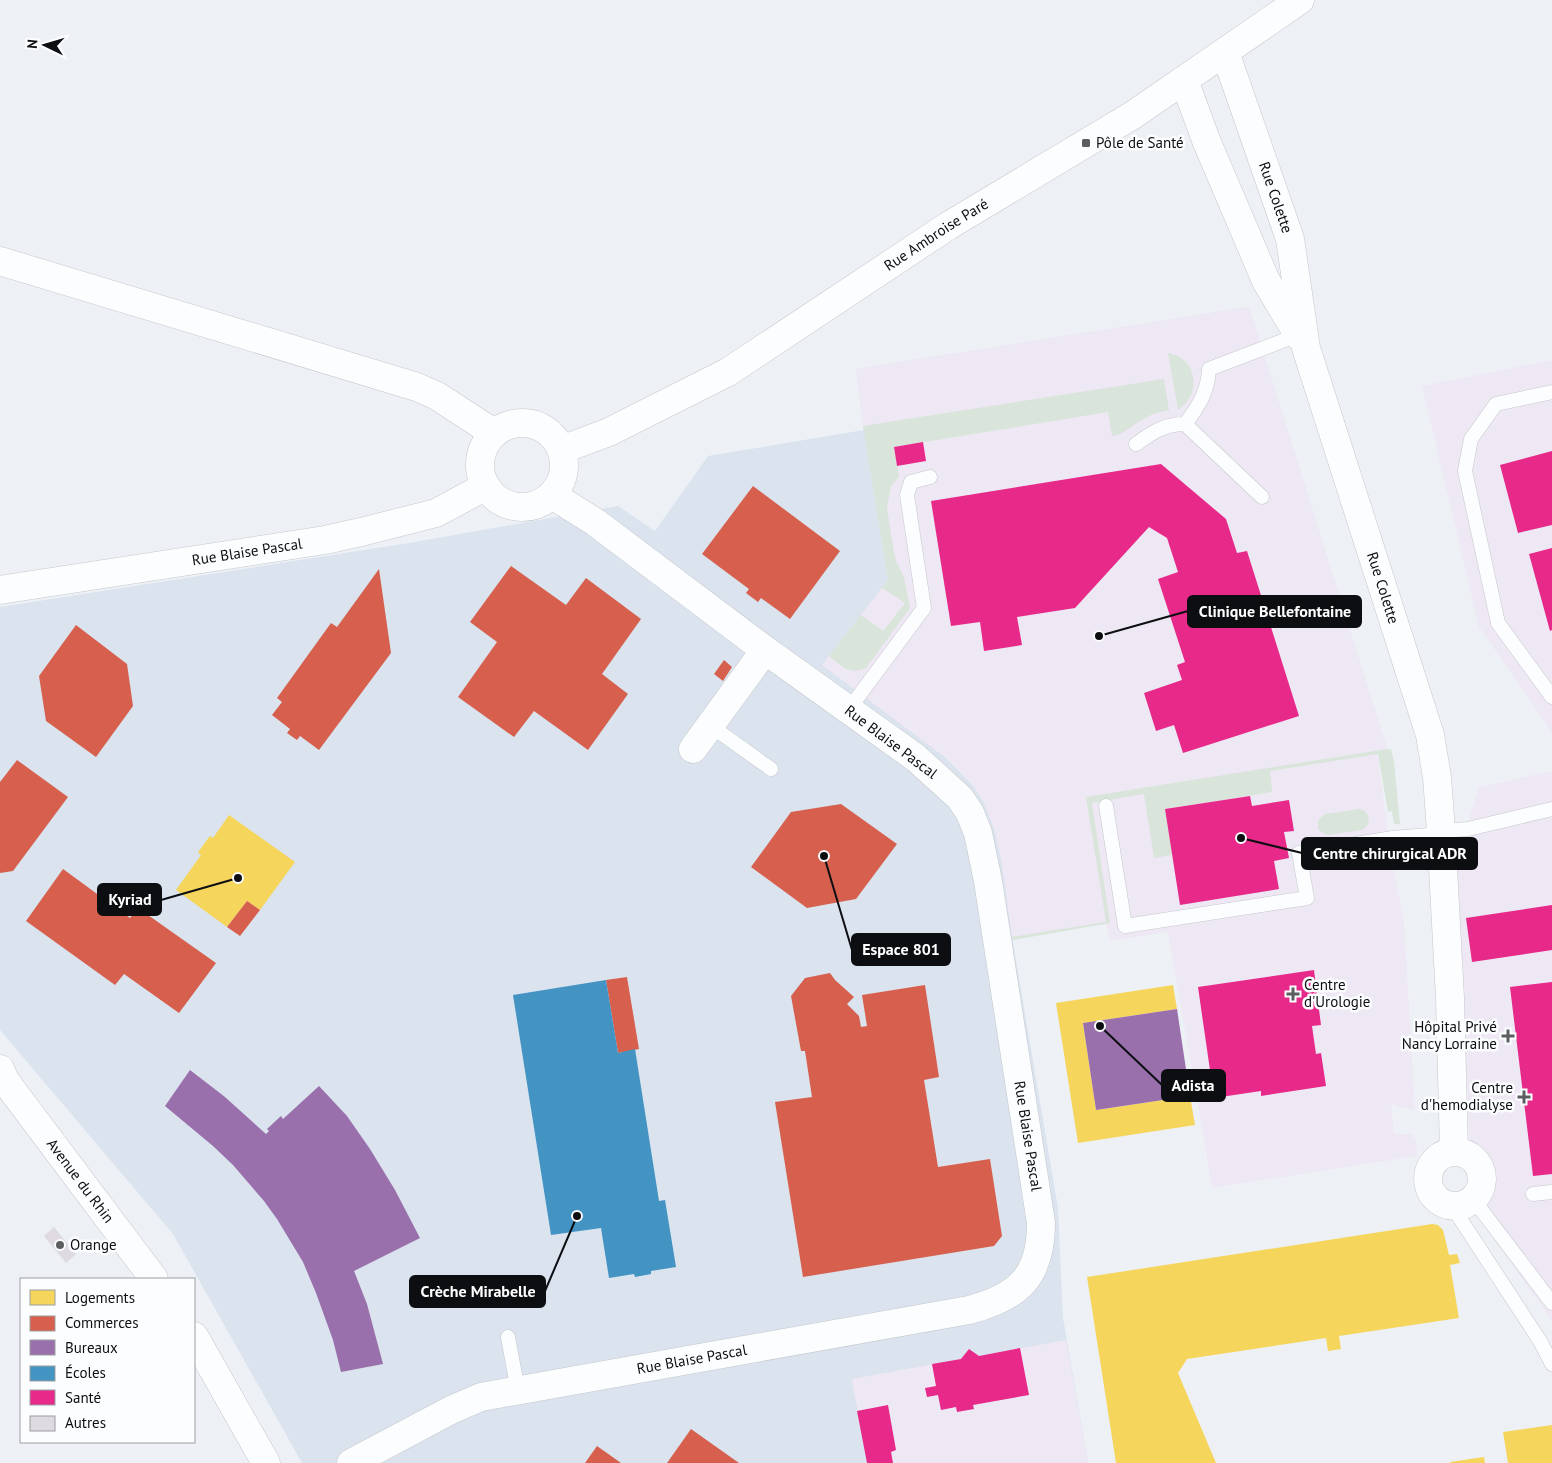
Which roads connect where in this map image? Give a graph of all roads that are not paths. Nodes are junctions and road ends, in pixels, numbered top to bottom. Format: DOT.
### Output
graph roads {
  1 [pos="1300,0"];
  2 [pos="1225,52"];
  3 [pos="1184,80"];
  4 [pos="0,261"];
  5 [pos="1302,342"];
  6 [pos="1552,392"];
  7 [pos="1185,424"];
  8 [pos="494,433"];
  9 [pos="1136,444"];
  10 [pos="562,450"];
  11 [pos="930,477"];
  12 [pos="486,486"];
  13 [pos="552,495"];
  14 [pos="1262,497"];
  15 [pos="0,590"];
  16 [pos="765,650"];
  17 [pos="1552,697"];
  18 [pos="848,709"];
  19 [pos="711,726"];
  20 [pos="693,749"];
  21 [pos="771,769"];
  22 [pos="1106,806"];
  23 [pos="1552,808"];
  24 [pos="1441,833"];
  25 [pos="2,1076"];
  26 [pos="1454,1151"];
  27 [pos="1552,1192"];
  28 [pos="1533,1194"];
  29 [pos="1464,1203"];
  30 [pos="153,1278"];
  31 [pos="1552,1303"];
  32 [pos="508,1337"];
  33 [pos="195,1338"];
  34 [pos="1552,1364"];
  35 [pos="518,1391"];
  36 [pos="266,1463"];
  37 [pos="352,1463"];
  1 -- 2 [label="street, Rue Ambroise Paré"];
  2 -- 3 [label="street, Rue Ambroise Paré"];
  2 -- 5 [label="street, Rue Colette"];
  3 -- 5 [label="street, Rue Colette"];
  3 -- 10 [label="street, Rue Ambroise Paré"];
  4 -- 8 [label="street"];
  5 -- 7 [label="lane"];
  5 -- 24 [label="street, Rue Colette"];
  6 -- 17 [label="lane"];
  7 -- 9 [label="lane"];
  7 -- 14 [label="lane"];
  8 -- 10 [label="street"];
  8 -- 12 [label="street"];
  10 -- 13 [label="street"];
  11 -- 18 [label="lane"];
  12 -- 13 [label="street"];
  12 -- 15 [label="street, Rue Blaise Pascal"];
  13 -- 16 [label="street, Rue Blaise Pascal"];
  16 -- 18 [label="street, Rue Blaise Pascal"];
  16 -- 19 [label="street"];
  18 -- 35 [label="street, Rue Blaise Pascal"];
  19 -- 20 [label="street"];
  19 -- 21 [label="lane"];
  22 -- 24 [label="lane"];
  23 -- 24 [label="lane"];
  24 -- 26 [label="street, Rue Colette"];
  25 -- 30 [label="street, Avenue du Rhin"];
  26 -- 29 [label="street"];
  26 -- 29 [label="street"];
  27 -- 28 [label="lane"];
  29 -- 31 [label="lane"];
  29 -- 34 [label="lane"];
  32 -- 35 [label="lane"];
  33 -- 36 [label="street"];
  35 -- 37 [label="street, Rue Blaise Pascal"];
}
